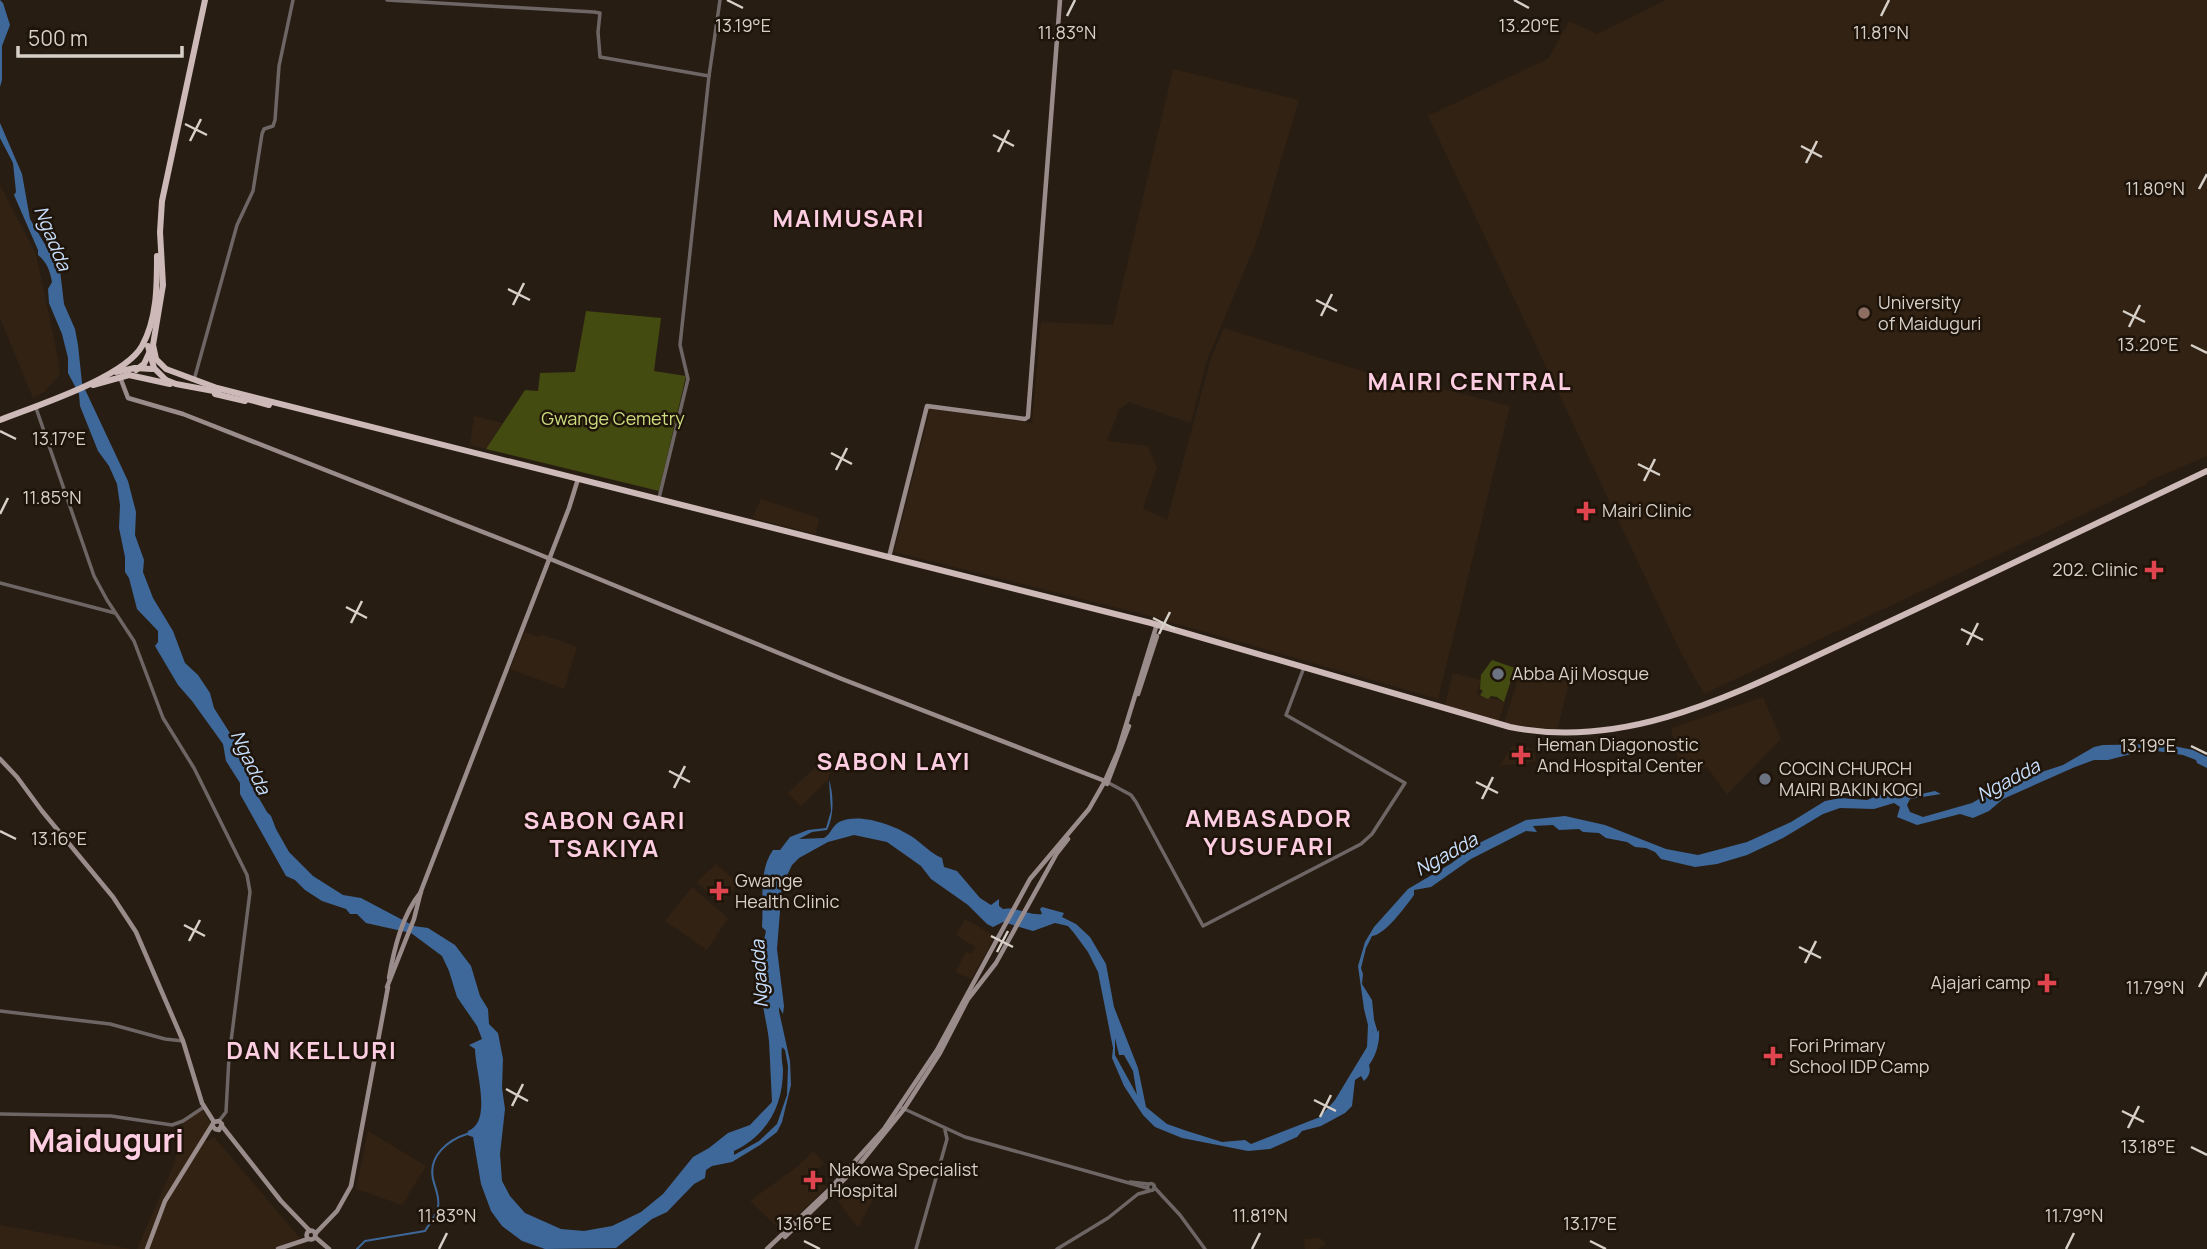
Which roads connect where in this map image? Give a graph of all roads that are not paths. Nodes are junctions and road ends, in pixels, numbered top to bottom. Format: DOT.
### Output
graph roads {
  1 [pos="204,0"];
  2 [pos="293,0"];
  3 [pos="387,0"];
  4 [pos="720,0"];
  5 [pos="1060,0"];
  6 [pos="709,76"];
  7 [pos="157,240"];
  8 [pos="147,346"];
  9 [pos="148,356"];
  10 [pos="159,363"];
  11 [pos="129,375"];
  12 [pos="120,377"];
  13 [pos="155,380"];
  14 [pos="194,380"];
  15 [pos="95,382"];
  16 [pos="218,388"];
  17 [pos="64,395"];
  18 [pos="264,403"];
  19 [pos="36,408"];
  20 [pos="0,421"];
  21 [pos="2207,472"];
  22 [pos="578,480"];
  23 [pos="659,498"];
  24 [pos="890,557"];
  25 [pos="550,559"];
  26 [pos="0,583"];
  27 [pos="115,613"];
  28 [pos="1158,626"];
  29 [pos="1303,670"];
  30 [pos="1493,724"];
  31 [pos="0,759"];
  32 [pos="1106,782"];
  33 [pos="421,891"];
  34 [pos="387,988"];
  35 [pos="0,1011"];
  36 [pos="183,1041"];
  37 [pos="204,1107"];
  38 [pos="902,1108"];
  39 [pos="0,1114"];
  40 [pos="217,1125"];
  41 [pos="944,1129"];
  42 [pos="1128,1182"];
  43 [pos="1133,1184"];
  44 [pos="1149,1188"];
  45 [pos="1135,1197"];
  46 [pos="311,1235"];
  47 [pos="147,1249"];
  48 [pos="278,1249"];
  49 [pos="327,1249"];
  50 [pos="769,1249"];
  51 [pos="916,1249"];
  52 [pos="1057,1249"];
  53 [pos="1205,1249"];
  1 -- 7 [label="highway"];
  1 -- 8 [label="highway"];
  2 -- 14 [label="street"];
  3 -- 6 [label="street"];
  4 -- 6 [label="street"];
  5 -- 24 [label="main road"];
  6 -- 23 [label="street"];
  7 -- 8 [label="highway"];
  7 -- 8 [label="highway"];
  8 -- 9 [label="highway"];
  8 -- 9 [label="highway"];
  8 -- 10 [label="highway"];
  8 -- 15 [label="highway"];
  8 -- 18 [label="highway, bridge"];
  9 -- 11 [label="highway"];
  10 -- 13 [label="highway"];
  10 -- 14 [label="highway"];
  11 -- 12 [label="highway"];
  11 -- 13 [label="highway"];
  12 -- 15 [label="highway"];
  12 -- 25 [label="main road"];
  13 -- 18 [label="highway"];
  14 -- 16 [label="highway"];
  15 -- 16 [label="highway, bridge"];
  15 -- 17 [label="highway"];
  16 -- 22 [label="highway"];
  17 -- 19 [label="highway"];
  17 -- 20 [label="highway"];
  18 -- 22 [label="highway"];
  19 -- 20 [label="highway"];
  19 -- 27 [label="street"];
  21 -- 30 [label="highway"];
  22 -- 23 [label="highway"];
  22 -- 25 [label="main road"];
  22 -- 28 [label="highway"];
  23 -- 24 [label="highway"];
  24 -- 28 [label="highway"];
  25 -- 32 [label="main road"];
  25 -- 33 [label="main road"];
  26 -- 27 [label="street"];
  27 -- 40 [label="street"];
  28 -- 29 [label="highway"];
  28 -- 30 [label="highway"];
  28 -- 32 [label="main road"];
  29 -- 30 [label="highway"];
  29 -- 32 [label="street"];
  31 -- 36 [label="main road"];
  32 -- 38 [label="main road"];
  32 -- 38 [label="main road"];
  33 -- 34 [label="main road"];
  33 -- 34 [label="main road"];
  34 -- 46 [label="main road"];
  35 -- 36 [label="street"];
  36 -- 37 [label="main road"];
  37 -- 39 [label="street"];
  37 -- 40 [label="main road"];
  38 -- 41 [label="street"];
  38 -- 50 [label="main road"];
  40 -- 46 [label="main road"];
  40 -- 47 [label="main road"];
  41 -- 42 [label="street"];
  41 -- 51 [label="street"];
  42 -- 43 [label="street"];
  42 -- 44 [label="street"];
  43 -- 44 [label="street"];
  43 -- 45 [label="street"];
  44 -- 45 [label="street"];
  44 -- 53 [label="street"];
  45 -- 52 [label="street"];
  46 -- 48 [label="main road"];
  46 -- 49 [label="main road"];
}
